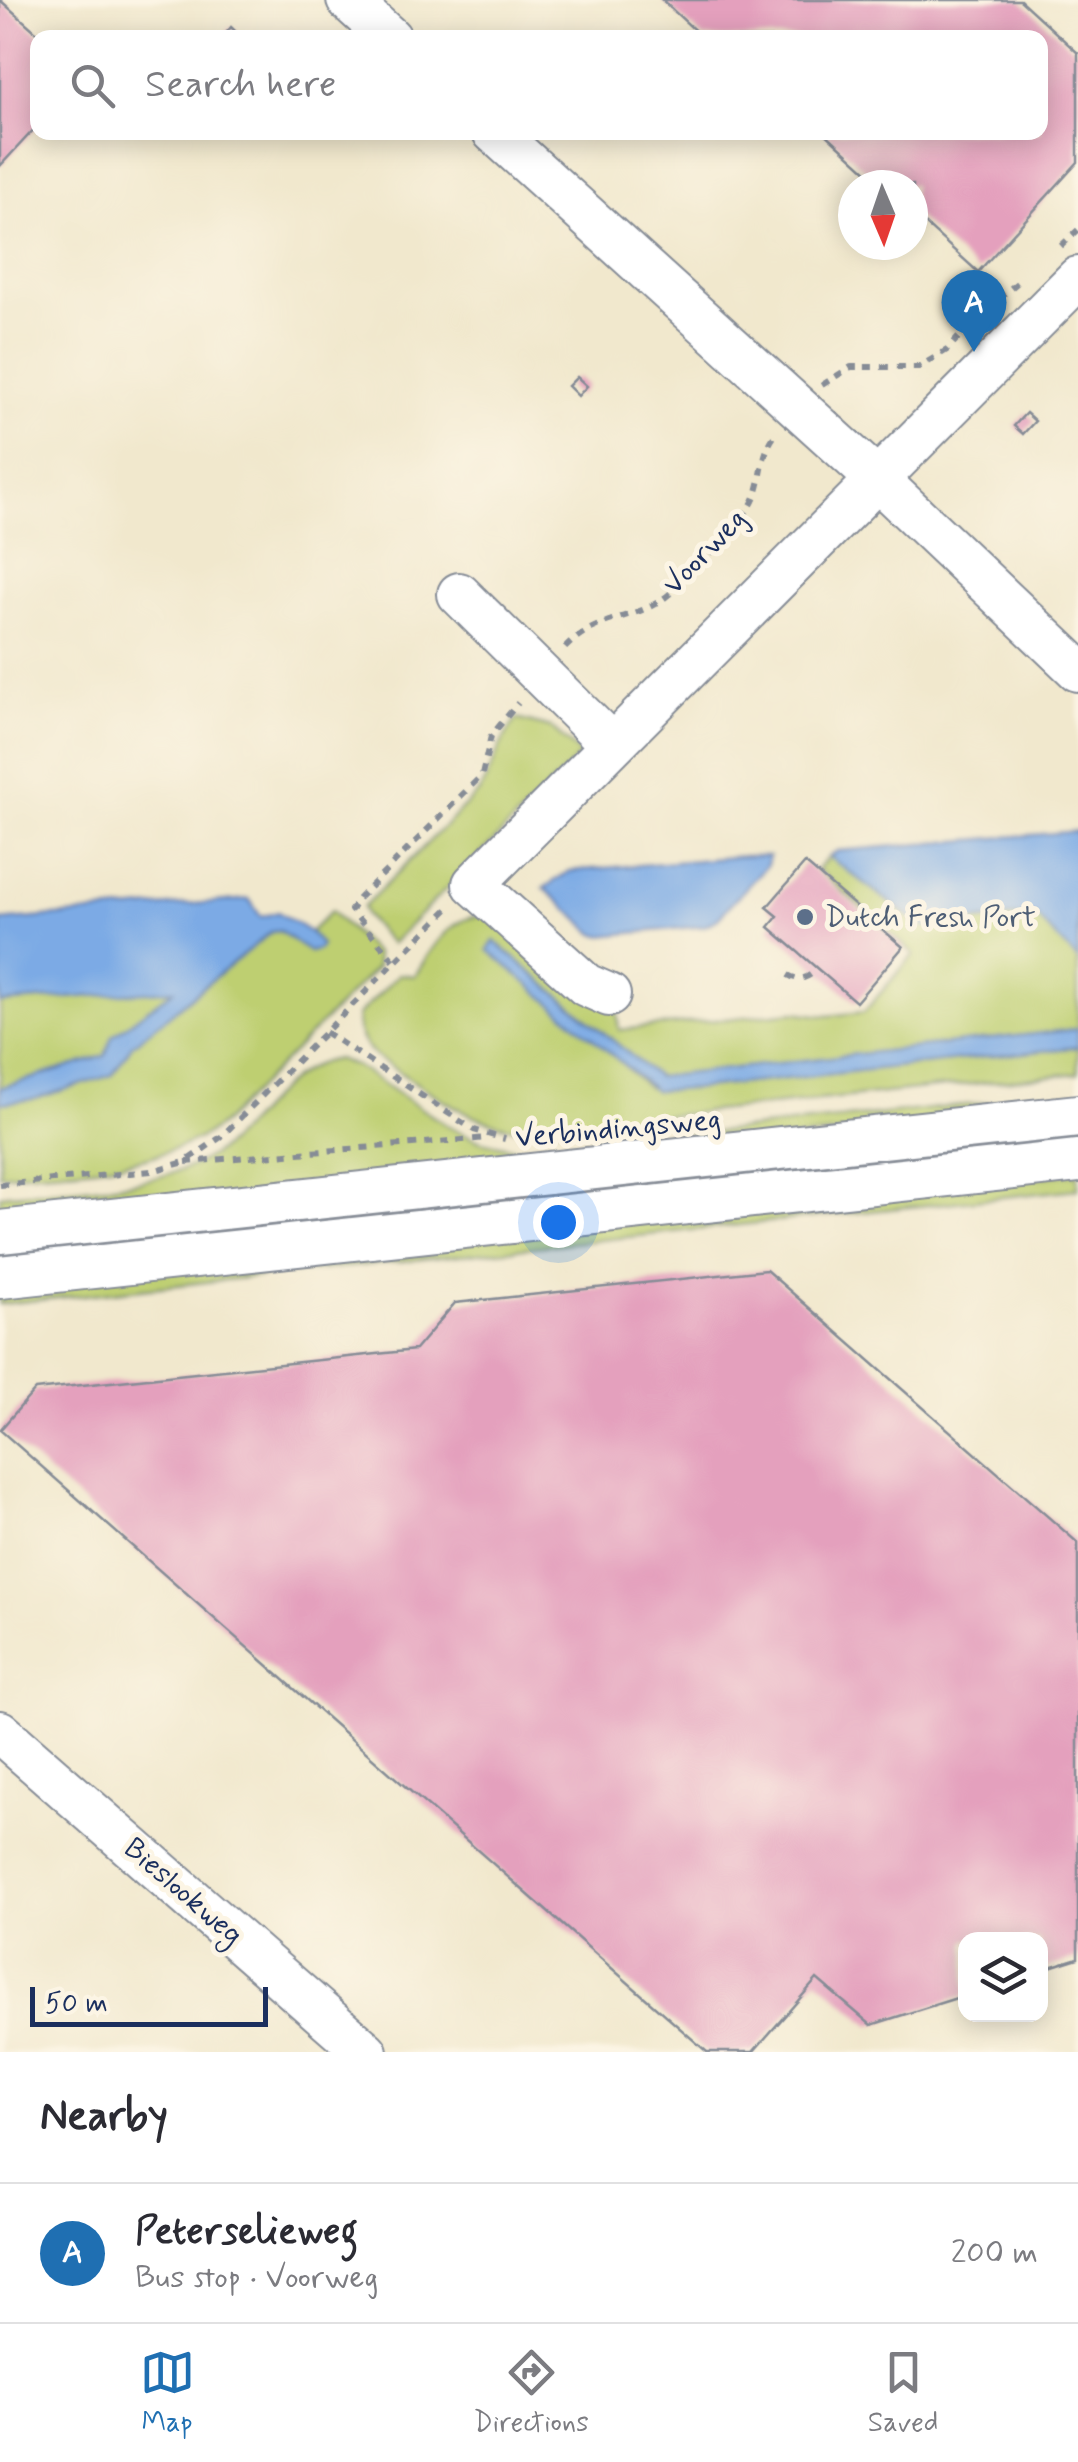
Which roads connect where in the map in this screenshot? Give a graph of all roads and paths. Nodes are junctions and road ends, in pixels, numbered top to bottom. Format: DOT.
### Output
graph roads {
  1 [pos="348,0"];
  2 [pos="381,30"];
  3 [pos="503,140"];
  4 [pos="1078,230"];
  5 [pos="1067,264"];
  6 [pos="1026,276"];
  7 [pos="797,408"];
  8 [pos="877,480"];
  9 [pos="458,594"];
  10 [pos="1078,670"];
  11 [pos="540,674"];
  12 [pos="612,745"];
  13 [pos="474,884"];
  14 [pos="394,961"];
  15 [pos="817,969"];
  16 [pos="788,976"];
  17 [pos="609,995"];
  18 [pos="325,1032"];
  19 [pos="1078,1116"];
  20 [pos="494,1138"];
  21 [pos="515,1140"];
  22 [pos="1078,1161"];
  23 [pos="185,1162"];
  24 [pos="0,1185"];
  25 [pos="0,1232"];
  26 [pos="0,1277"];
  27 [pos="0,1732"];
  28 [pos="366,2052"];
  1 -- 2 [label="street"];
  3 -- 7 [label="street"];
  4 -- 5 [label="path"];
  5 -- 8 [label="street"];
  6 -- 7 [label="path, Voorweg"];
  7 -- 8 [label="street"];
  7 -- 11 [label="path, Voorweg"];
  8 -- 10 [label="street"];
  8 -- 12 [label="street"];
  9 -- 11 [label="street"];
  11 -- 12 [label="street"];
  11 -- 14 [label="path, Voorweg"];
  12 -- 13 [label="street"];
  13 -- 14 [label="path"];
  13 -- 17 [label="street"];
  14 -- 18 [label="path"];
  15 -- 16 [label="path"];
  18 -- 20 [label="path, Verbindingsweg"];
  18 -- 23 [label="path"];
  19 -- 25 [label="street, Verbindingsweg"];
  20 -- 21 [label="path, Verbindingsweg"];
  20 -- 23 [label="path"];
  22 -- 26 [label="street"];
  23 -- 24 [label="path"];
  27 -- 28 [label="street, Bieslookweg"];
}
